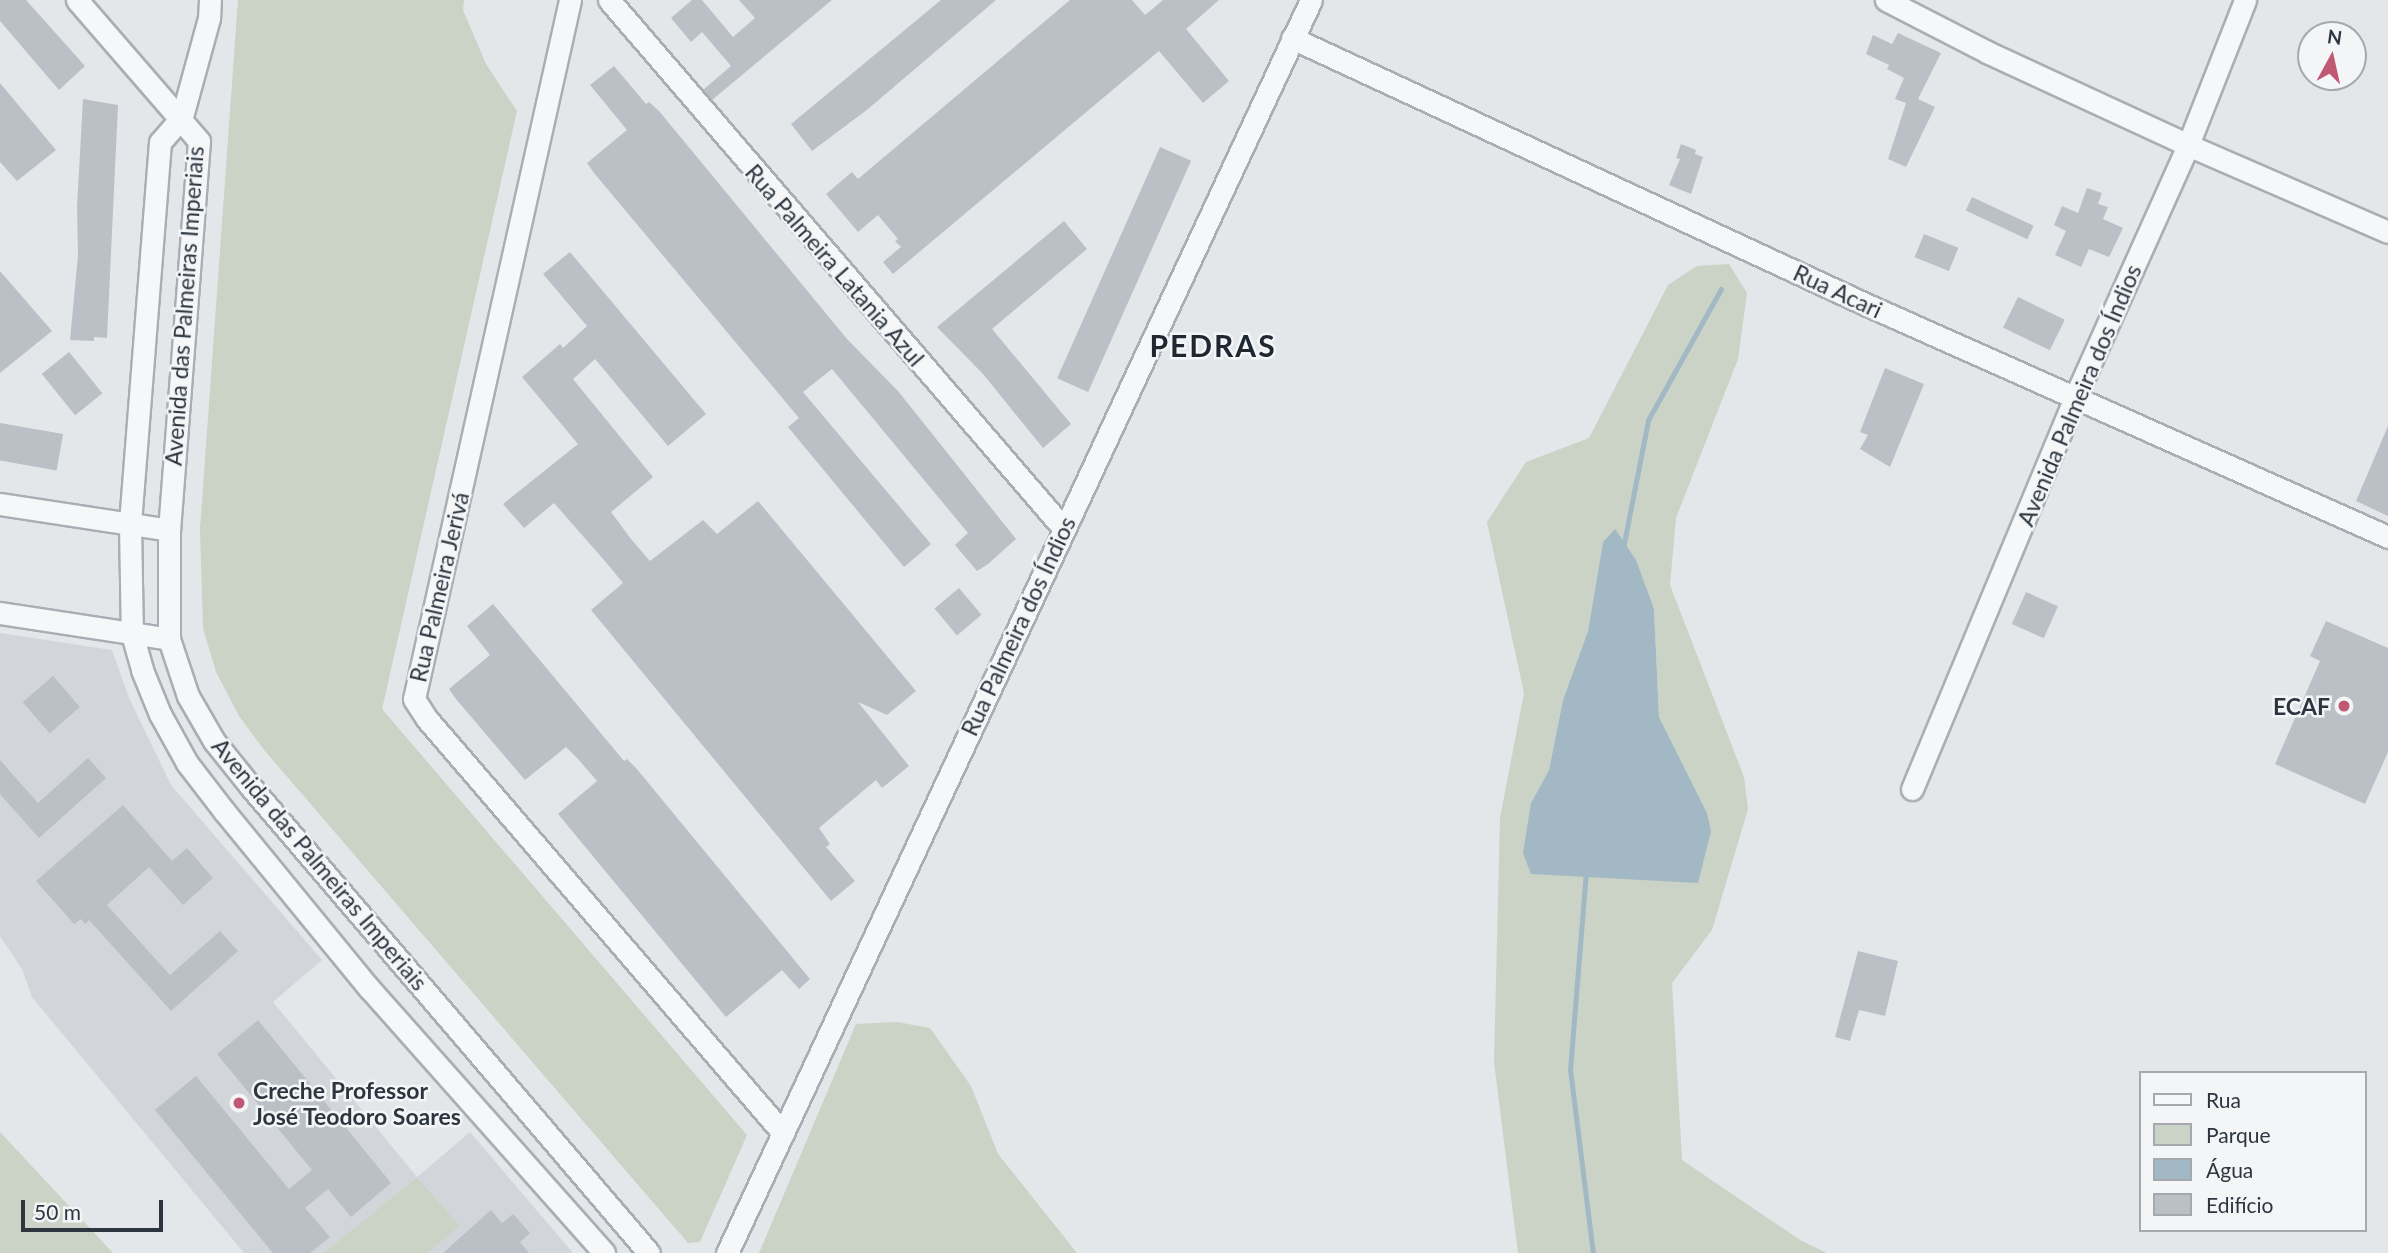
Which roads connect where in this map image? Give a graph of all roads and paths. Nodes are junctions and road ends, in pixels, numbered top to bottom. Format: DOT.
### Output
graph roads {
  1 [pos="77,0"];
  2 [pos="210,0"];
  3 [pos="570,0"];
  4 [pos="609,0"];
  5 [pos="1311,0"];
  6 [pos="1886,0"];
  7 [pos="2245,0"];
  8 [pos="1292,37"];
  9 [pos="182,117"];
  10 [pos="2188,145"];
  11 [pos="2388,232"];
  12 [pos="2076,397"];
  13 [pos="0,504"];
  14 [pos="130,524"];
  15 [pos="1064,529"];
  16 [pos="169,530"];
  17 [pos="2388,537"];
  18 [pos="0,613"];
  19 [pos="132,634"];
  20 [pos="169,639"];
  21 [pos="1912,789"];
  22 [pos="783,1133"];
  23 [pos="604,1253"];
  24 [pos="649,1253"];
  25 [pos="727,1253"];
  1 -- 9 [label="street"];
  2 -- 9 [label="street, Avenida das Palmeiras Imperiais"];
  3 -- 22 [label="street, Rua Palmeira Jerivá"];
  4 -- 15 [label="street, Rua Palmeira Latania Azul"];
  5 -- 8 [label="street, Rua Palmeira dos Índios"];
  6 -- 10 [label="street"];
  7 -- 10 [label="street, Avenida Palmeira dos Índios"];
  8 -- 12 [label="street, Rua Acari"];
  8 -- 15 [label="street, Rua Palmeira dos Índios"];
  9 -- 14 [label="street, Avenida das Palmeiras Imperiais"];
  9 -- 16 [label="street, Avenida das Palmeiras Imperiais"];
  10 -- 11 [label="street"];
  10 -- 12 [label="street, Avenida Palmeira dos Índios"];
  12 -- 17 [label="street, Rua Acari"];
  12 -- 21 [label="street, Avenida Palmeira dos Índios"];
  13 -- 14 [label="street"];
  14 -- 16 [label="street"];
  14 -- 19 [label="street, Avenida das Palmeiras Imperiais"];
  15 -- 22 [label="street, Rua Palmeira dos Índios"];
  16 -- 20 [label="street, Avenida das Palmeiras Imperiais"];
  18 -- 19 [label="street"];
  19 -- 20 [label="street"];
  19 -- 23 [label="street, Avenida das Palmeiras Imperiais"];
  20 -- 24 [label="street, Avenida das Palmeiras Imperiais"];
  22 -- 25 [label="street, Rua Palmeira dos Índios"];
}
